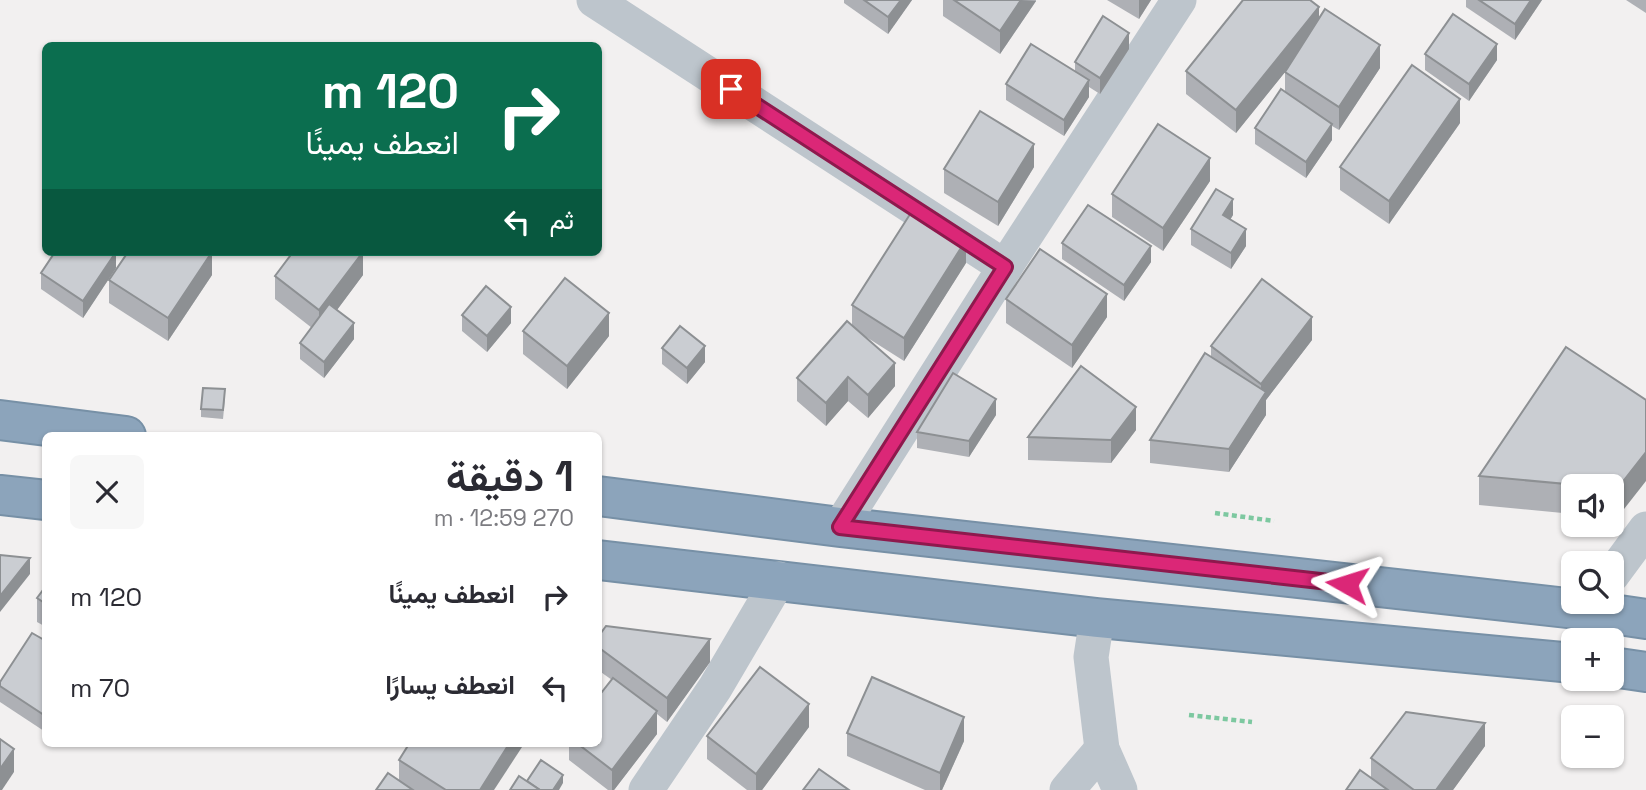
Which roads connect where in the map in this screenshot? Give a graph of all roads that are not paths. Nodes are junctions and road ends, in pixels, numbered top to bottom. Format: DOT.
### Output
graph roads {
  1 [pos="594,0"];
  2 [pos="1179,0"];
  3 [pos="1005,267"];
  4 [pos="0,420"];
  5 [pos="94,432"];
  6 [pos="0,495"];
  7 [pos="602,497"];
  8 [pos="42,500"];
  9 [pos="840,527"];
  10 [pos="1646,529"];
  11 [pos="1054,551"];
  12 [pos="1624,559"];
  13 [pos="602,560"];
  14 [pos="1161,563"];
  15 [pos="779,579"];
  16 [pos="1561,603"];
  17 [pos="1048,612"];
  18 [pos="1624,614"];
  19 [pos="1097,618"];
  20 [pos="1646,619"];
  21 [pos="1155,623"];
  22 [pos="1561,662"];
  23 [pos="1624,669"];
  24 [pos="1646,672"];
  25 [pos="1102,749"];
  26 [pos="646,790"];
  27 [pos="1067,790"];
  28 [pos="1120,790"];
  1 -- 3 [label="street"];
  2 -- 3 [label="street"];
  3 -- 9 [label="street"];
  4 -- 5 [label="highway"];
  6 -- 8 [label="highway"];
  7 -- 9 [label="highway"];
  9 -- 11 [label="highway"];
  10 -- 12 [label="street"];
  11 -- 14 [label="highway"];
  11 -- 17 [label="highway"];
  13 -- 15 [label="highway"];
  14 -- 16 [label="highway"];
  14 -- 21 [label="highway"];
  15 -- 17 [label="highway"];
  15 -- 26 [label="street"];
  17 -- 19 [label="highway"];
  18 -- 20 [label="highway"];
  19 -- 21 [label="highway"];
  19 -- 25 [label="street"];
  21 -- 22 [label="highway"];
  23 -- 24 [label="highway"];
  25 -- 27 [label="street"];
  25 -- 28 [label="street"];
}
